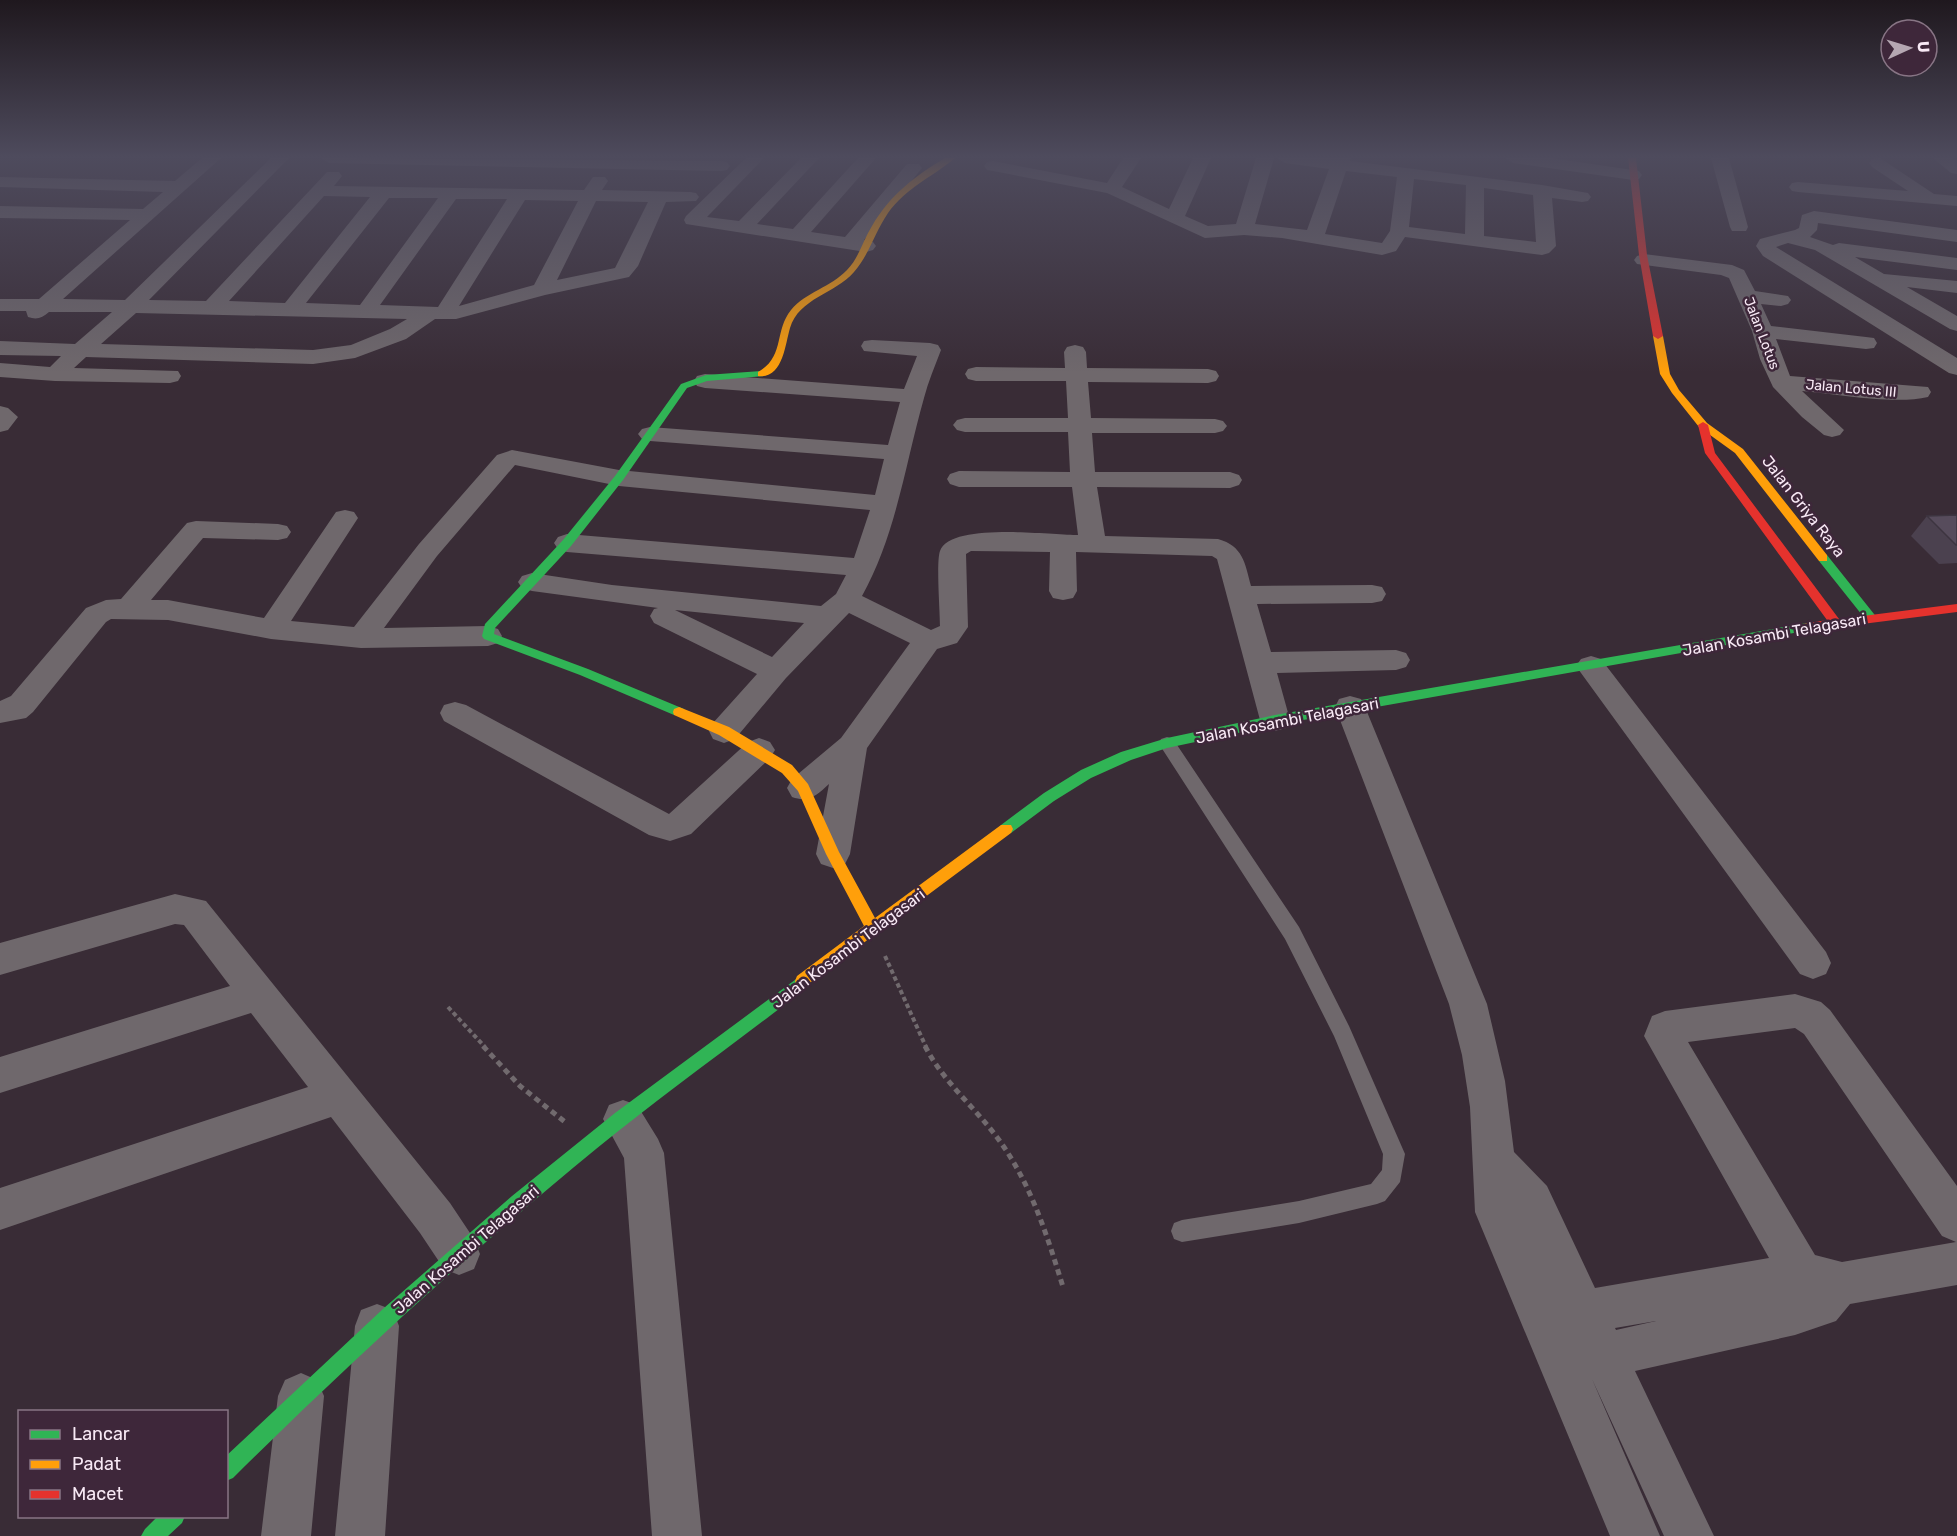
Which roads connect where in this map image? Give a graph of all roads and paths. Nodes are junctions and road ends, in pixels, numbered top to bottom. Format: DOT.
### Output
graph roads {
  1 [pos="131,230"];
  2 [pos="208,230"];
  3 [pos="283,230"];
  4 [pos="354,230"];
  5 [pos="425,230"];
  6 [pos="495,230"];
  7 [pos="572,230"];
  8 [pos="644,230"];
  9 [pos="755,230"];
  10 [pos="803,230"];
  11 [pos="871,230"];
  12 [pos="1201,230"];
  13 [pos="1235,230"];
  14 [pos="1257,230"];
  15 [pos="1317,230"];
  16 [pos="1474,230"];
  17 [pos="1545,230"];
  18 [pos="1640,230"];
  19 [pos="1808,230"];
  20 [pos="1909,230"];
  21 [pos="1399,231"];
  22 [pos="797,236"];
  23 [pos="1957,236"];
  24 [pos="1314,237"];
  25 [pos="1790,238"];
  26 [pos="1474,240"];
  27 [pos="858,245"];
  28 [pos="1822,246"];
  29 [pos="1643,253"];
  30 [pos="1957,264"];
  31 [pos="1877,278"];
  32 [pos="542,289"];
  33 [pos="1956,290"];
  34 [pos="1748,296"];
  35 [pos="1781,300"];
  36 [pos="0,305"];
  37 [pos="43,306"];
  38 [pos="212,307"];
  39 [pos="130,308"];
  40 [pos="291,309"];
  41 [pos="366,311"];
  42 [pos="437,313"];
  43 [pos="1957,325"];
  44 [pos="1763,331"];
  45 [pos="1866,343"];
  46 [pos="0,346"];
  47 [pos="872,346"];
  48 [pos="68,362"];
  49 [pos="1952,362"];
  50 [pos="1075,363"];
  51 [pos="0,370"];
  52 [pos="976,374"];
  53 [pos="170,376"];
  54 [pos="1208,376"];
  55 [pos="692,380"];
  56 [pos="1781,382"];
  57 [pos="1893,392"];
  58 [pos="1920,392"];
  59 [pos="913,396"];
  60 [pos="1810,412"];
  61 [pos="0,413"];
  62 [pos="965,425"];
  63 [pos="1079,425"];
  64 [pos="1703,425"];
  65 [pos="0,426"];
  66 [pos="1215,426"];
  67 [pos="1832,430"];
  68 [pos="650,435"];
  69 [pos="897,453"];
  70 [pos="619,478"];
  71 [pos="958,479"];
  72 [pos="1083,479"];
  73 [pos="1230,480"];
  74 [pos="885,504"];
  75 [pos="345,518"];
  76 [pos="278,532"];
  77 [pos="567,543"];
  78 [pos="1063,545"];
  79 [pos="1093,546"];
  80 [pos="864,568"];
  81 [pos="532,582"];
  82 [pos="1830,589"];
  83 [pos="1063,591"];
  84 [pos="1372,594"];
  85 [pos="1239,595"];
  86 [pos="129,608"];
  87 [pos="837,608"];
  88 [pos="1957,608"];
  89 [pos="664,616"];
  90 [pos="1870,617"];
  91 [pos="1835,622"];
  92 [pos="271,629"];
  93 [pos="488,636"];
  94 [pos="361,638"];
  95 [pos="928,640"];
  96 [pos="1396,660"];
  97 [pos="1258,663"];
  98 [pos="1591,666"];
  99 [pos="776,671"];
  100 [pos="1350,707"];
  101 [pos="0,712"];
  102 [pos="455,713"];
  103 [pos="1275,720"];
  104 [pos="724,731"];
  105 [pos="1167,743"];
  106 [pos="852,746"];
  107 [pos="759,750"];
  108 [pos="803,788"];
  109 [pos="833,854"];
  110 [pos="873,928"];
  111 [pos="0,959"];
  112 [pos="1813,963"];
  113 [pos="258,994"];
  114 [pos="448,1007"];
  115 [pos="0,1075"];
  116 [pos="339,1096"];
  117 [pos="607,1131"];
  118 [pos="1495,1162"];
  119 [pos="0,1209"];
  120 [pos="1957,1221"];
  121 [pos="1182,1231"];
  122 [pos="459,1254"];
  123 [pos="1957,1263"];
  124 [pos="1063,1287"];
  125 [pos="1822,1288"];
  126 [pos="1585,1311"];
  127 [pos="1541,1319"];
  128 [pos="377,1326"];
  129 [pos="1605,1355"];
  130 [pos="1559,1361"];
  131 [pos="301,1396"];
  132 [pos="228,1469"];
  133 [pos="173,1518"];
  134 [pos="152,1536"];
  135 [pos="286,1536"];
  136 [pos="360,1536"];
  137 [pos="677,1536"];
  138 [pos="1635,1536"];
  139 [pos="1689,1536"];
  1 -- 37 [label="street"];
  2 -- 39 [label="street"];
  3 -- 38 [label="street"];
  4 -- 40 [label="street"];
  5 -- 41 [label="street"];
  6 -- 42 [label="street"];
  7 -- 32 [label="street"];
  8 -- 32 [label="street"];
  9 -- 22 [label="street"];
  10 -- 22 [label="street"];
  11 -- 27 [label="street"];
  12 -- 13 [label="street"];
  14 -- 24 [label="street"];
  15 -- 24 [label="street"];
  16 -- 26 [label="street"];
  17 -- 26 [label="street"];
  18 -- 29 [label="street, Jalan Griya Raya"];
  19 -- 25 [label="street"];
  20 -- 23 [label="street"];
  21 -- 24 [label="street"];
  21 -- 26 [label="street"];
  22 -- 27 [label="street"];
  25 -- 28 [label="street"];
  25 -- 49 [label="street"];
  27 -- 55 [label="street"];
  28 -- 30 [label="street"];
  28 -- 31 [label="street"];
  29 -- 34 [label="street, Jalan Lotus"];
  29 -- 64 [label="street, Jalan Griya Raya"];
  31 -- 33 [label="street"];
  31 -- 43 [label="street"];
  32 -- 42 [label="street"];
  34 -- 35 [label="street"];
  34 -- 44 [label="street, Jalan Lotus"];
  36 -- 37 [label="street"];
  37 -- 39 [label="street"];
  37 -- 46 [label="street"];
  38 -- 39 [label="street"];
  38 -- 40 [label="street"];
  39 -- 48 [label="street"];
  40 -- 41 [label="street"];
  41 -- 42 [label="street"];
  42 -- 48 [label="street"];
  44 -- 45 [label="street"];
  44 -- 56 [label="street, Jalan Lotus"];
  46 -- 48 [label="street"];
  47 -- 59 [label="street"];
  48 -- 51 [label="street"];
  48 -- 53 [label="street"];
  50 -- 52 [label="street"];
  50 -- 54 [label="street"];
  50 -- 63 [label="street"];
  55 -- 59 [label="street"];
  55 -- 68 [label="street"];
  56 -- 57 [label="street, Jalan Lotus III"];
  56 -- 60 [label="street, Jalan Lotus"];
  57 -- 58 [label="street, Jalan Lotus III"];
  57 -- 60 [label="street"];
  59 -- 69 [label="street"];
  60 -- 67 [label="street, Jalan Lotus"];
  61 -- 65 [label="street"];
  62 -- 63 [label="street"];
  63 -- 66 [label="street"];
  63 -- 72 [label="street"];
  64 -- 82 [label="street, Jalan Griya Raya"];
  64 -- 82 [label="street, Jalan Griya Raya"];
  68 -- 69 [label="street"];
  68 -- 70 [label="street"];
  69 -- 74 [label="street"];
  70 -- 74 [label="street"];
  70 -- 77 [label="street"];
  70 -- 94 [label="street"];
  71 -- 72 [label="street"];
  72 -- 73 [label="street"];
  72 -- 79 [label="street"];
  74 -- 80 [label="street"];
  75 -- 92 [label="street"];
  76 -- 86 [label="street"];
  77 -- 80 [label="street"];
  77 -- 81 [label="street"];
  78 -- 79 [label="street"];
  78 -- 83 [label="street"];
  78 -- 95 [label="street"];
  79 -- 85 [label="street"];
  80 -- 87 [label="street"];
  81 -- 87 [label="street"];
  81 -- 93 [label="street"];
  82 -- 90 [label="street, Jalan Griya Raya"];
  82 -- 91 [label="street, Jalan Griya Raya"];
  84 -- 85 [label="street"];
  85 -- 97 [label="street"];
  86 -- 92 [label="street"];
  86 -- 101 [label="street"];
  87 -- 95 [label="street"];
  87 -- 99 [label="street"];
  88 -- 90 [label="street, Jalan Kosambi Telagasari"];
  89 -- 99 [label="street"];
  90 -- 91 [label="street, Jalan Kosambi Telagasari"];
  91 -- 98 [label="street, Jalan Kosambi Telagasari"];
  92 -- 94 [label="street"];
  93 -- 94 [label="street"];
  93 -- 104 [label="street"];
  95 -- 106 [label="street"];
  96 -- 97 [label="street"];
  97 -- 103 [label="street"];
  98 -- 100 [label="street, Jalan Kosambi Telagasari"];
  98 -- 112 [label="street"];
  99 -- 104 [label="street"];
  100 -- 103 [label="street, Jalan Kosambi Telagasari"];
  100 -- 118 [label="street"];
  102 -- 107 [label="street"];
  103 -- 105 [label="street, Jalan Kosambi Telagasari"];
  104 -- 107 [label="street"];
  105 -- 110 [label="street, Jalan Kosambi Telagasari"];
  105 -- 121 [label="lane"];
  106 -- 108 [label="street"];
  106 -- 109 [label="street"];
  107 -- 108 [label="street"];
  108 -- 109 [label="street"];
  109 -- 110 [label="street"];
  110 -- 117 [label="street, Jalan Kosambi Telagasari"];
  110 -- 124 [label="path"];
  111 -- 113 [label="street"];
  113 -- 115 [label="street"];
  113 -- 116 [label="street"];
  114 -- 117 [label="path"];
  116 -- 119 [label="street"];
  116 -- 122 [label="street"];
  117 -- 122 [label="street, Jalan Kosambi Telagasari"];
  117 -- 137 [label="street"];
  118 -- 126 [label="street"];
  118 -- 127 [label="street"];
  120 -- 125 [label="street"];
  122 -- 128 [label="street, Jalan Kosambi Telagasari"];
  123 -- 125 [label="street"];
  125 -- 126 [label="street"];
  125 -- 129 [label="street"];
  126 -- 127 [label="street"];
  126 -- 129 [label="street"];
  127 -- 130 [label="street"];
  128 -- 131 [label="street, Jalan Kosambi Telagasari"];
  128 -- 136 [label="street"];
  129 -- 130 [label="street"];
  129 -- 139 [label="street"];
  130 -- 138 [label="street"];
  131 -- 132 [label="street, Jalan Kosambi Telagasari"];
  131 -- 135 [label="street"];
  133 -- 134 [label="street"];
}
